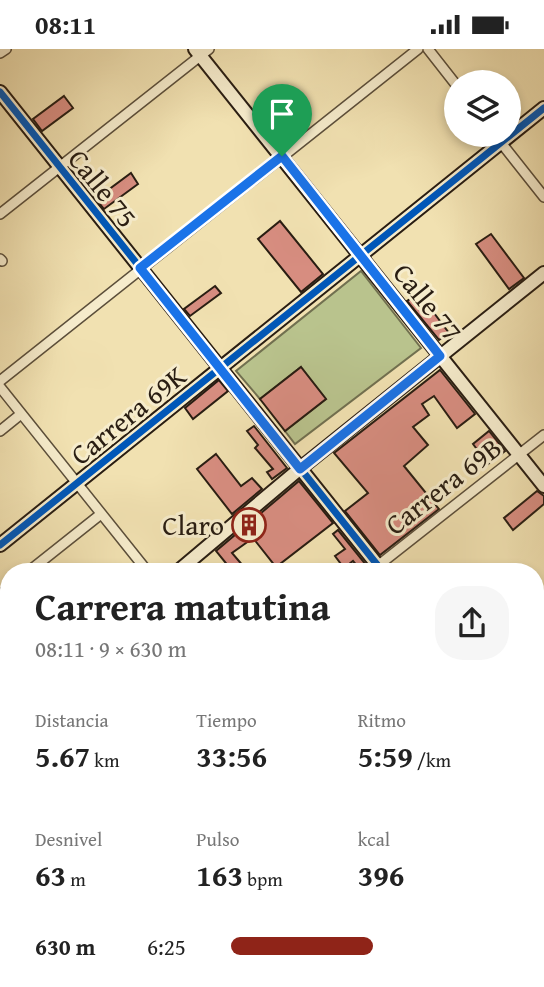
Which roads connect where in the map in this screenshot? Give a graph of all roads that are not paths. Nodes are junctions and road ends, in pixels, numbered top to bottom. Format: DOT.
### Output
graph roads {
  1 [pos="6,49"];
  2 [pos="418,49"];
  3 [pos="428,49"];
  4 [pos="202,51"];
  5 [pos="0,53"];
  6 [pos="444,70"];
  7 [pos="0,92"];
  8 [pos="544,108"];
  9 [pos="521,124"];
  10 [pos="489,147"];
  11 [pos="504,147"];
  12 [pos="282,156"];
  13 [pos="60,168"];
  14 [pos="544,197"];
  15 [pos="0,215"];
  16 [pos="361,257"];
  17 [pos="140,268"];
  18 [pos="544,273"];
  19 [pos="440,356"];
  20 [pos="220,367"];
  21 [pos="0,381"];
  22 [pos="0,387"];
  23 [pos="21,414"];
  24 [pos="0,431"];
  25 [pos="544,435"];
  26 [pos="519,455"];
  27 [pos="300,469"];
  28 [pos="76,484"];
  29 [pos="544,486"];
  30 [pos="101,515"];
  31 [pos="0,545"];
  32 [pos="40,563"];
  33 [pos="141,563"];
  34 [pos="188,563"];
  35 [pos="372,563"];
  36 [pos="386,563"];
  1 -- 5 [label="street"];
  2 -- 12 [label="street"];
  3 -- 6 [label="street"];
  4 -- 12 [label="street, Calle 77"];
  4 -- 13 [label="street"];
  7 -- 13 [label="street, Calle 75"];
  8 -- 9 [label="street, Carrera 69K"];
  10 -- 16 [label="street, Carrera 69K"];
  11 -- 14 [label="street"];
  12 -- 16 [label="street, Calle 77"];
  12 -- 17 [label="street"];
  13 -- 15 [label="street"];
  13 -- 17 [label="street, Calle 75"];
  16 -- 19 [label="street, Calle 77"];
  16 -- 20 [label="street, Carrera 69K"];
  17 -- 20 [label="street, Calle 75"];
  17 -- 21 [label="street"];
  18 -- 19 [label="street"];
  19 -- 26 [label="street, Calle 77"];
  19 -- 27 [label="street"];
  20 -- 27 [label="street, Calle 75"];
  20 -- 28 [label="street, Carrera 69K"];
  22 -- 23 [label="street"];
  23 -- 24 [label="street"];
  23 -- 28 [label="street"];
  25 -- 26 [label="street, Carrera 69B"];
  26 -- 29 [label="street, Calle 77"];
  26 -- 36 [label="street, Carrera 69B"];
  27 -- 34 [label="street"];
  27 -- 35 [label="street, Calle 75"];
  28 -- 30 [label="street"];
  28 -- 31 [label="street, Carrera 69K"];
  30 -- 32 [label="street"];
  30 -- 33 [label="street"];
}
